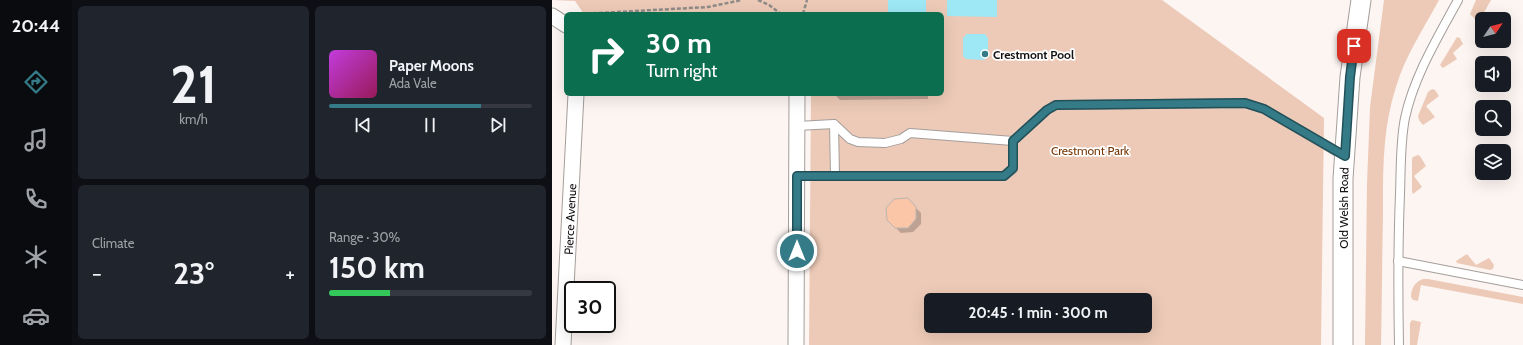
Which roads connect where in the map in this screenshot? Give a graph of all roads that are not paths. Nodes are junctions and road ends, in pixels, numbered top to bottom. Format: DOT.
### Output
graph roads {
  1 [pos="1361,0"];
  2 [pos="1458,0"];
  3 [pos="552,16"];
  4 [pos="564,24"];
  5 [pos="576,96"];
  6 [pos="797,96"];
  7 [pos="834,124"];
  8 [pos="797,126"];
  9 [pos="1013,141"];
  10 [pos="1345,156"];
  11 [pos="797,176"];
  12 [pos="835,176"];
  13 [pos="1398,261"];
  14 [pos="1523,286"];
  15 [pos="563,345"];
  16 [pos="796,345"];
  17 [pos="1343,345"];
  18 [pos="1399,345"];
  1 -- 10 [label="street, Old Welsh Road"];
  2 -- 13 [label="lane"];
  3 -- 4 [label="street"];
  5 -- 15 [label="street, Pierce Avenue"];
  6 -- 8 [label="street"];
  7 -- 8 [label="lane"];
  7 -- 9 [label="lane"];
  7 -- 12 [label="lane"];
  8 -- 11 [label="street"];
  9 -- 10 [label="lane"];
  9 -- 12 [label="lane"];
  10 -- 17 [label="street, Old Welsh Road"];
  11 -- 12 [label="lane"];
  11 -- 16 [label="street"];
  13 -- 14 [label="lane"];
  13 -- 18 [label="lane"];
}
